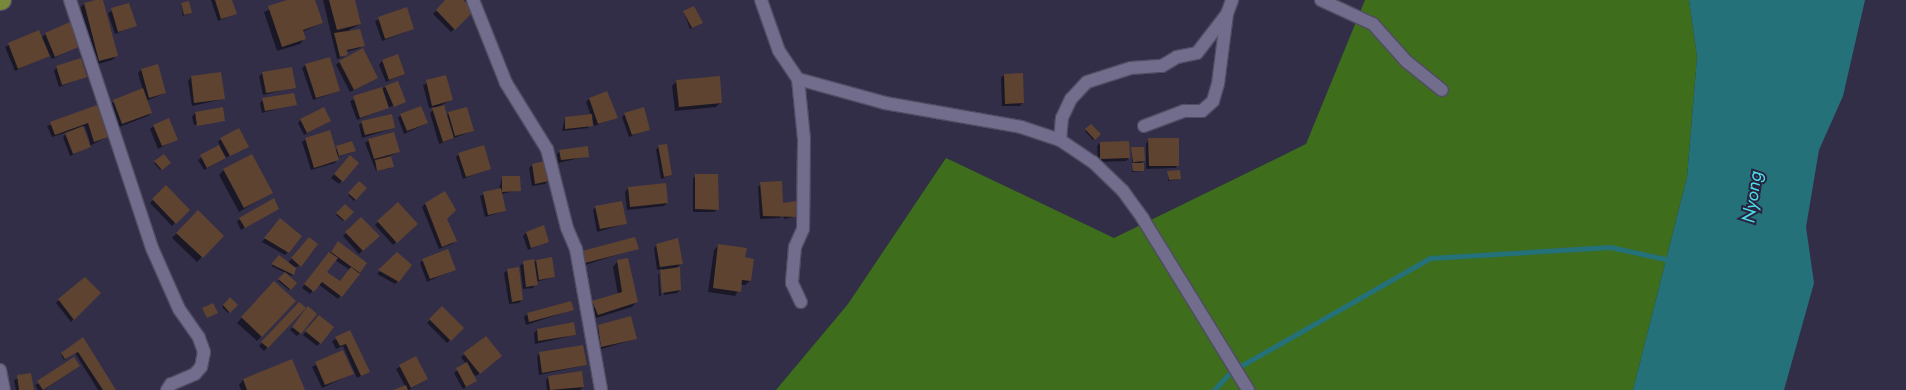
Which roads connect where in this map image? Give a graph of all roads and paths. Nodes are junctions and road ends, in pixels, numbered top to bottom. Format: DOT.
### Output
graph roads {
  1 [pos="70,0"];
  2 [pos="473,0"];
  3 [pos="761,0"];
  4 [pos="1232,0"];
  5 [pos="1321,0"];
  6 [pos="1227,14"];
  7 [pos="798,79"];
  8 [pos="1442,90"];
  9 [pos="1144,126"];
  10 [pos="1060,140"];
  11 [pos="801,302"];
  12 [pos="0,370"];
  13 [pos="4,390"];
  14 [pos="167,390"];
  15 [pos="601,390"];
  16 [pos="1248,390"];
  1 -- 14 [label="street"];
  2 -- 15 [label="street"];
  3 -- 7 [label="street"];
  4 -- 6 [label="street"];
  5 -- 8 [label="street"];
  6 -- 9 [label="street"];
  6 -- 10 [label="street"];
  7 -- 10 [label="street"];
  7 -- 11 [label="street"];
  10 -- 16 [label="street"];
  12 -- 13 [label="street"];
}
